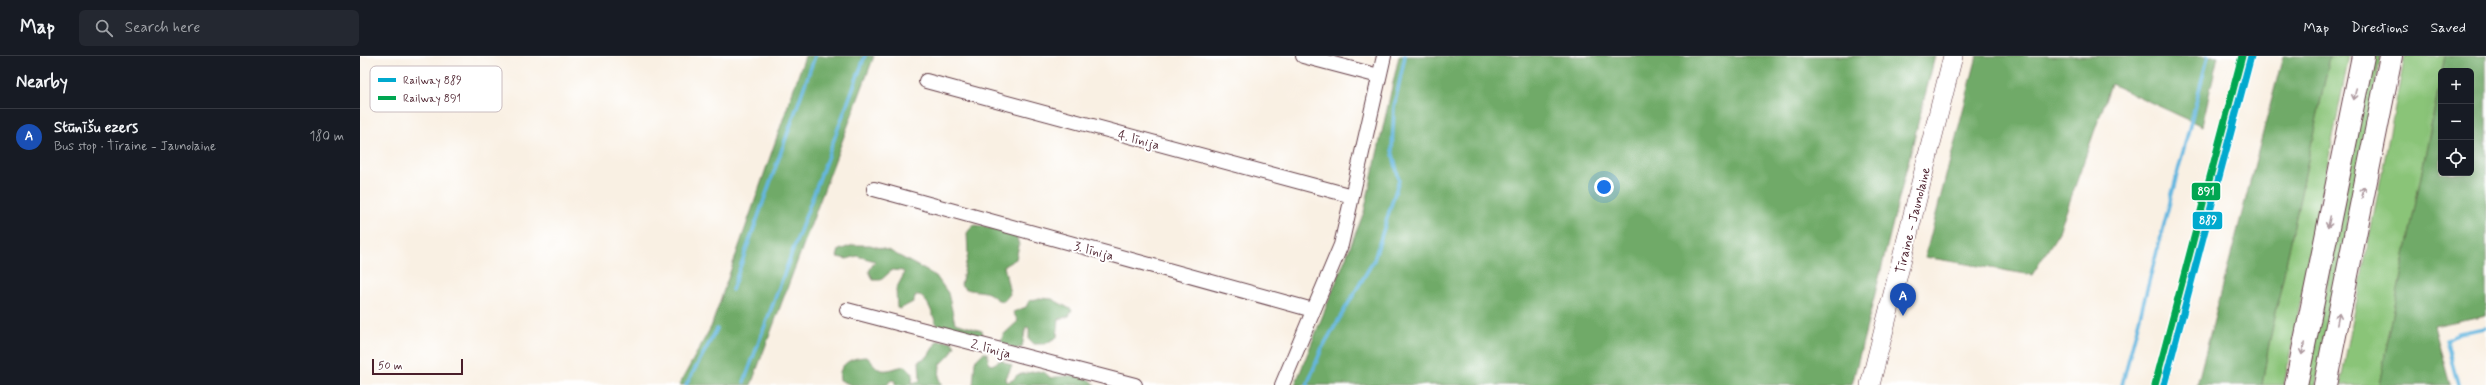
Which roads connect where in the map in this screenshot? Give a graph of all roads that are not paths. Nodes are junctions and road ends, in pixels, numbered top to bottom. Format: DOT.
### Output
graph roads {
  1 [pos="1303,56"];
  2 [pos="1384,56"];
  3 [pos="1953,56"];
  4 [pos="2363,56"];
  5 [pos="2391,56"];
  6 [pos="1379,76"];
  7 [pos="926,82"];
  8 [pos="874,189"];
  9 [pos="1352,196"];
  10 [pos="848,310"];
  11 [pos="1313,310"];
  12 [pos="1135,385"];
  13 [pos="1282,385"];
  14 [pos="1870,385"];
  15 [pos="2296,385"];
  16 [pos="2325,385"];
  1 -- 6 [label="street"];
  2 -- 6 [label="street"];
  3 -- 14 [label="main road, Tīraine - Jaunolaine"];
  4 -- 15 [label="highway, one-way"];
  16 -- 5 [label="highway, one-way"];
  6 -- 9 [label="street"];
  7 -- 9 [label="street, 4. līnija"];
  8 -- 11 [label="street, 3. līnija"];
  9 -- 11 [label="street"];
  10 -- 12 [label="street, 2. līnija"];
  11 -- 13 [label="street"];
}
